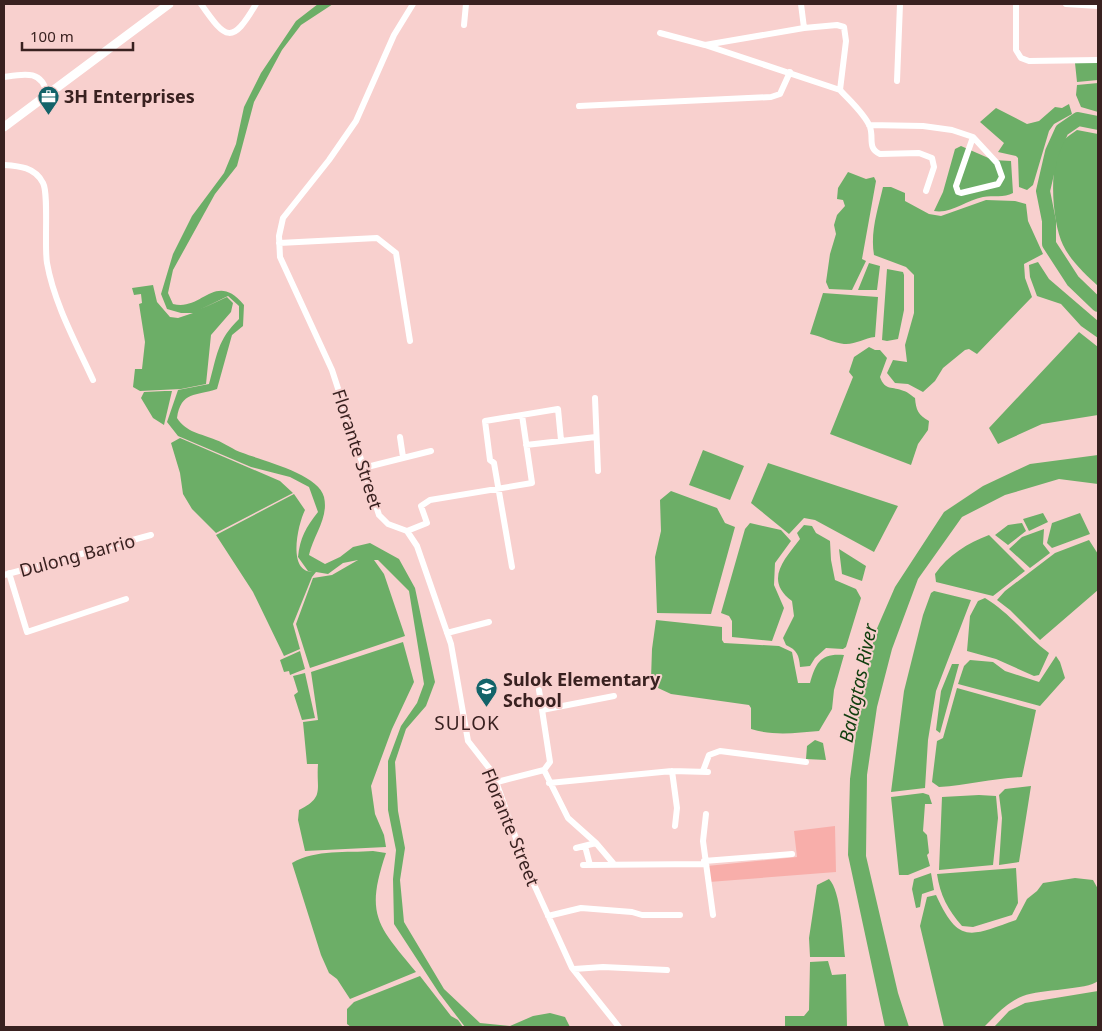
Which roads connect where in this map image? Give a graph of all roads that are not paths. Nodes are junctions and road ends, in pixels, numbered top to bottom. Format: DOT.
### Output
graph roads {
  1 [pos="169,4"];
  2 [pos="201,4"];
  3 [pos="256,4"];
  4 [pos="414,4"];
  5 [pos="466,4"];
  6 [pos="801,4"];
  7 [pos="900,4"];
  8 [pos="1016,4"];
  9 [pos="1066,4"];
  10 [pos="1098,6"];
  11 [pos="464,25"];
  12 [pos="804,28"];
  13 [pos="660,33"];
  14 [pos="705,45"];
  15 [pos="1098,60"];
  16 [pos="790,72"];
  17 [pos="4,77"];
  18 [pos="897,81"];
  19 [pos="840,90"];
  20 [pos="47,95"];
  21 [pos="579,106"];
  22 [pos="868,124"];
  23 [pos="4,127"];
  24 [pos="973,137"];
  25 [pos="4,165"];
  26 [pos="926,191"];
  27 [pos="279,243"];
  28 [pos="410,341"];
  29 [pos="93,380"];
  30 [pos="595,398"];
  31 [pos="522,415"];
  32 [pos="400,437"];
  33 [pos="596,437"];
  34 [pos="561,440"];
  35 [pos="526,445"];
  36 [pos="432,451"];
  37 [pos="404,456"];
  38 [pos="363,468"];
  39 [pos="598,471"];
  40 [pos="497,489"];
  41 [pos="407,531"];
  42 [pos="151,535"];
  43 [pos="512,568"];
  44 [pos="6,574"];
  45 [pos="126,598"];
  46 [pos="489,622"];
  47 [pos="448,633"];
  48 [pos="539,690"];
  49 [pos="614,696"];
  50 [pos="542,710"];
  51 [pos="806,762"];
  52 [pos="544,770"];
  53 [pos="672,770"];
  54 [pos="497,782"];
  55 [pos="549,784"];
  56 [pos="706,814"];
  57 [pos="676,826"];
  58 [pos="596,843"];
  59 [pos="585,846"];
  60 [pos="576,848"];
  61 [pos="792,854"];
  62 [pos="705,862"];
  63 [pos="613,863"];
  64 [pos="680,915"];
  65 [pos="713,915"];
  66 [pos="548,916"];
  67 [pos="574,969"];
  68 [pos="667,970"];
  69 [pos="619,1027"];
  1 -- 20 [label="main road"];
  2 -- 3 [label="street"];
  4 -- 27 [label="street, Florante Street"];
  5 -- 11 [label="street"];
  6 -- 12 [label="street"];
  7 -- 18 [label="street"];
  8 -- 15 [label="street"];
  9 -- 10 [label="street"];
  12 -- 14 [label="street"];
  12 -- 19 [label="street"];
  13 -- 14 [label="street"];
  14 -- 16 [label="street"];
  16 -- 19 [label="street"];
  16 -- 21 [label="street"];
  17 -- 20 [label="street"];
  19 -- 22 [label="street"];
  20 -- 23 [label="main road"];
  22 -- 24 [label="street"];
  22 -- 26 [label="street"];
  24 -- 24 [label="street"];
  25 -- 29 [label="street"];
  27 -- 28 [label="street"];
  27 -- 38 [label="street, Florante Street"];
  30 -- 33 [label="street"];
  31 -- 34 [label="street"];
  31 -- 35 [label="street"];
  31 -- 40 [label="street"];
  32 -- 37 [label="street"];
  33 -- 34 [label="street"];
  33 -- 39 [label="street"];
  34 -- 35 [label="street"];
  35 -- 40 [label="street"];
  36 -- 37 [label="street"];
  37 -- 38 [label="street"];
  38 -- 41 [label="street, Florante Street"];
  40 -- 41 [label="street"];
  40 -- 43 [label="street"];
  41 -- 47 [label="street, Florante Street"];
  42 -- 44 [label="street, Dulong Barrio"];
  44 -- 45 [label="street"];
  46 -- 47 [label="street"];
  47 -- 54 [label="street, Florante Street"];
  48 -- 50 [label="street"];
  49 -- 50 [label="street"];
  50 -- 52 [label="street"];
  51 -- 53 [label="street"];
  52 -- 54 [label="street"];
  52 -- 55 [label="street"];
  53 -- 55 [label="street"];
  53 -- 57 [label="street"];
  54 -- 66 [label="street, Florante Street"];
  55 -- 58 [label="street"];
  56 -- 62 [label="street"];
  58 -- 59 [label="street"];
  58 -- 63 [label="street"];
  59 -- 60 [label="street"];
  59 -- 63 [label="street"];
  61 -- 62 [label="street"];
  62 -- 63 [label="street"];
  62 -- 65 [label="street"];
  64 -- 66 [label="street"];
  66 -- 67 [label="street, Florante Street"];
  67 -- 68 [label="street"];
  67 -- 69 [label="street, Florante Street"];
}
